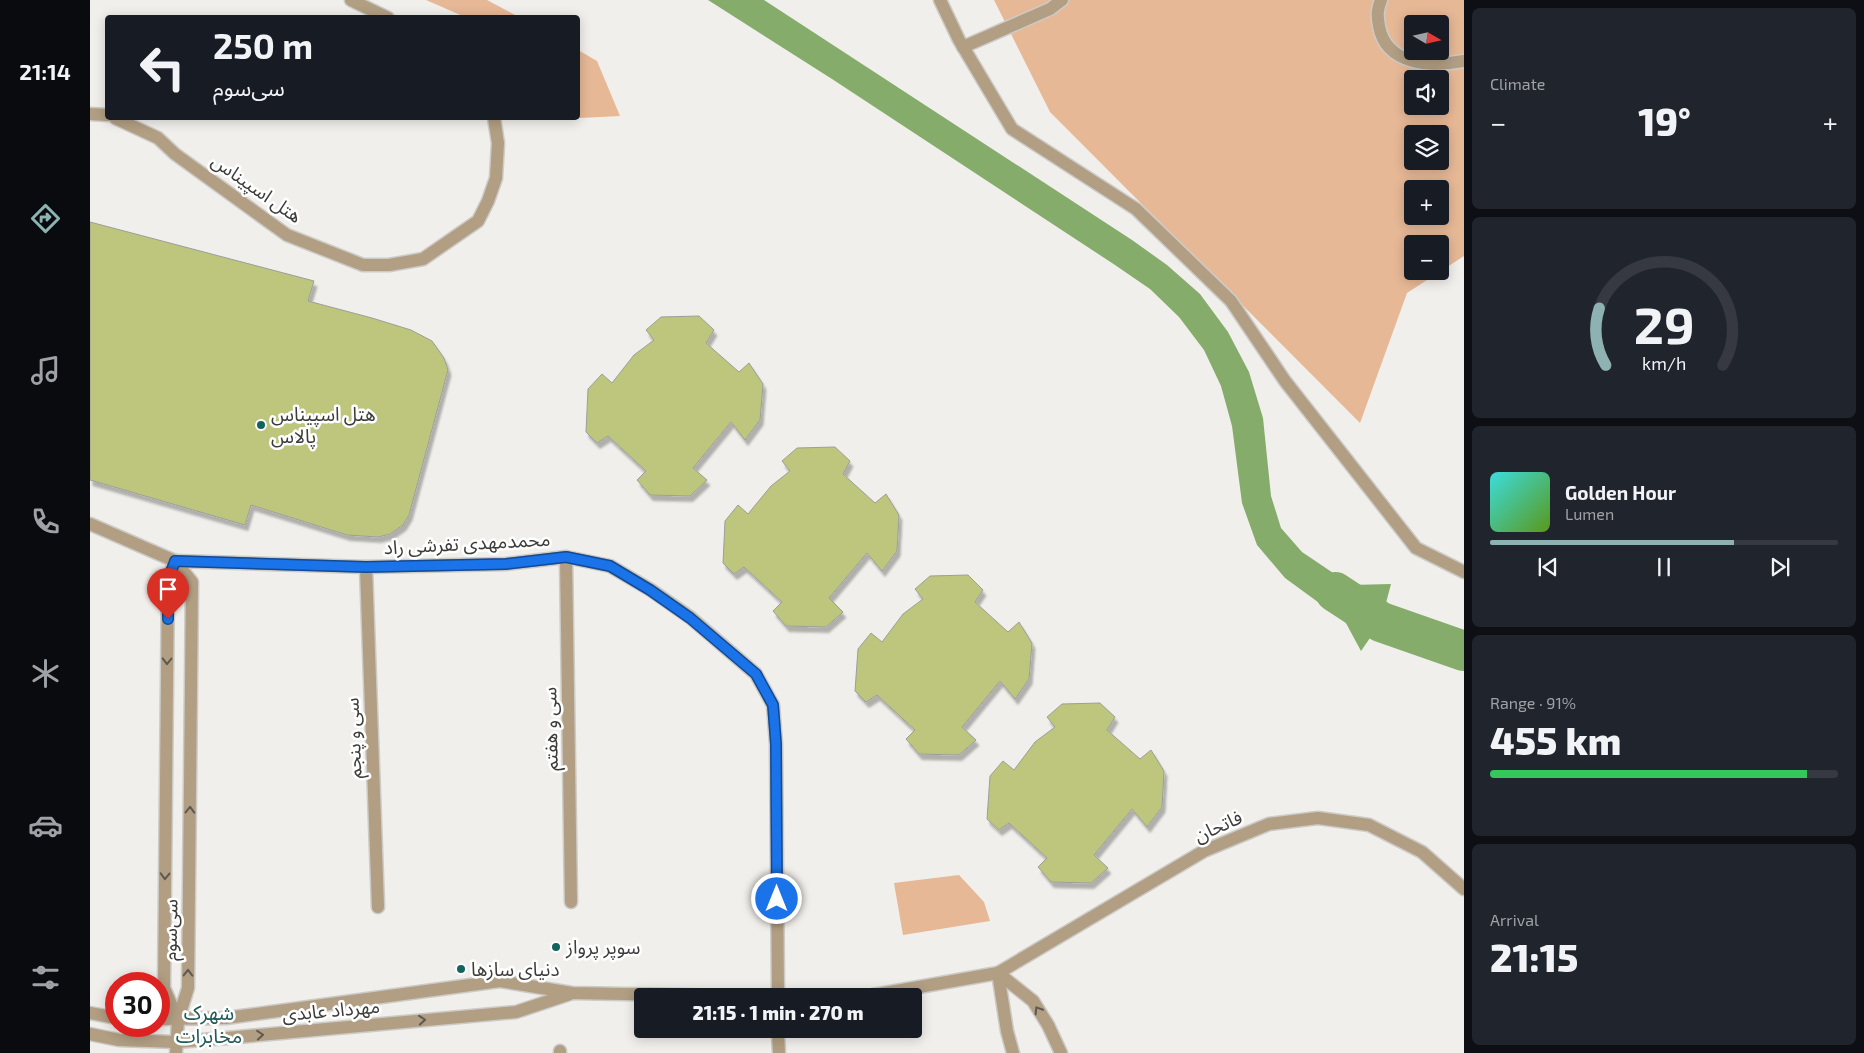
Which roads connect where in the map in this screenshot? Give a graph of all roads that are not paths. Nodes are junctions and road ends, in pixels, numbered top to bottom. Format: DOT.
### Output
graph roads {
  1 [pos="351,0"];
  2 [pos="940,0"];
  3 [pos="1062,0"];
  4 [pos="1381,0"];
  5 [pos="382,15"];
  6 [pos="964,46"];
  7 [pos="1464,61"];
  8 [pos="90,114"];
  9 [pos="105,115"];
  10 [pos="119,120"];
  11 [pos="494,120"];
  12 [pos="90,524"];
  13 [pos="90,531"];
  14 [pos="106,532"];
  15 [pos="566,557"];
  16 [pos="175,561"];
  17 [pos="366,567"];
  18 [pos="1464,572"];
  19 [pos="1464,889"];
  20 [pos="571,902"];
  21 [pos="378,907"];
  22 [pos="998,973"];
  23 [pos="778,988"];
  24 [pos="913,988"];
  25 [pos="572,993"];
  26 [pos="634,994"];
  27 [pos="90,1012"];
  28 [pos="105,1015"];
  29 [pos="170,1020"];
  30 [pos="178,1020"];
  31 [pos="90,1034"];
  32 [pos="778,1038"];
  33 [pos="176,1048"];
  34 [pos="779,1053"];
  35 [pos="1013,1053"];
  36 [pos="1061,1053"];
  1 -- 5 [label="street"];
  2 -- 6 [label="street"];
  3 -- 6 [label="street"];
  4 -- 7 [label="street"];
  6 -- 18 [label="street"];
  8 -- 9 [label="street"];
  10 -- 11 [label="street, هتل اسپیناس"];
  12 -- 14 [label="street"];
  13 -- 14 [label="street"];
  14 -- 16 [label="street"];
  15 -- 17 [label="street, محمدمهدی تفرشی راد"];
  15 -- 20 [label="street, سی و هفتم"];
  15 -- 23 [label="street, محمدمهدی تفرشی راد"];
  16 -- 17 [label="street, محمدمهدی تفرشی راد"];
  16 -- 30 [label="street, سی‌سوم, one-way"];
  30 -- 16 [label="street, سی‌سوم, one-way"];
  17 -- 21 [label="street, سی و پنجم"];
  19 -- 22 [label="street, فاتحان"];
  22 -- 24 [label="street"];
  22 -- 35 [label="street"];
  36 -- 22 [label="street, one-way"];
  25 -- 26 [label="street, مهرداد عابدی"];
  25 -- 30 [label="street, مهرداد عابدی"];
  33 -- 25 [label="street, مهرداد عابدی, one-way"];
  27 -- 28 [label="street"];
  29 -- 30 [label="street, مهرداد عابدی"];
  30 -- 33 [label="street"];
  31 -- 33 [label="street, مهرداد عابدی"];
  32 -- 34 [label="street"];
}
